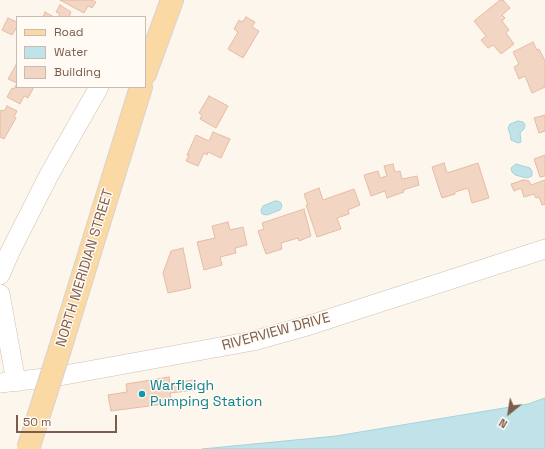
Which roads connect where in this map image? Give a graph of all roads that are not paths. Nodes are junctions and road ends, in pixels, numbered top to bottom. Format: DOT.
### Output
graph roads {
  1 [pos="172,0"];
  2 [pos="146,67"];
  3 [pos="97,88"];
  4 [pos="141,88"];
  5 [pos="545,249"];
  6 [pos="0,275"];
  7 [pos="0,294"];
  8 [pos="8,383"];
  9 [pos="28,449"];
  1 -- 2 [label="main road"];
  3 -- 6 [label="street"];
  4 -- 9 [label="main road, NORTH MERIDIAN STREET, bridge"];
  5 -- 8 [label="street, RIVERVIEW DRIVE"];
  7 -- 8 [label="street"];
}
